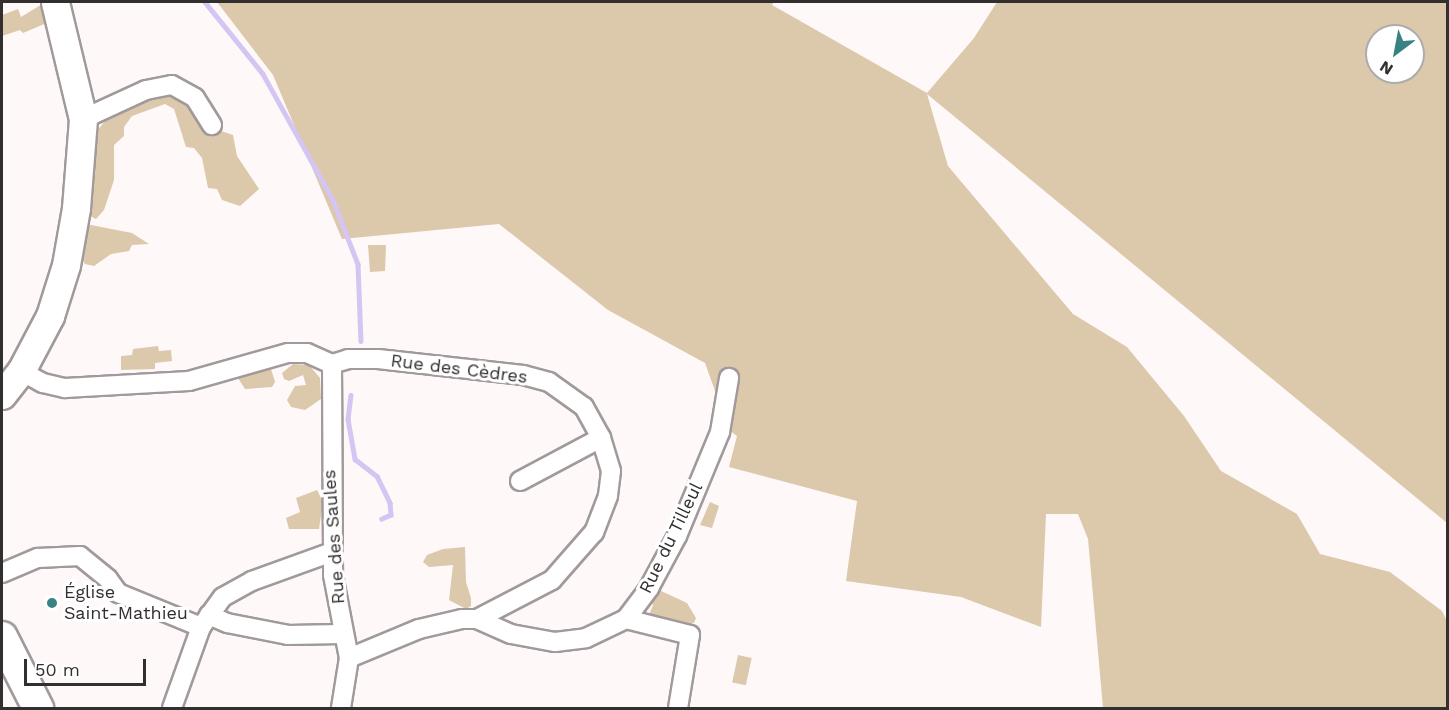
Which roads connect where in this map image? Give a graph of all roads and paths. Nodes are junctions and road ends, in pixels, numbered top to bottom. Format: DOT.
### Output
graph roads {
  1 [pos="55,2"];
  2 [pos="83,119"];
  3 [pos="212,124"];
  4 [pos="332,364"];
  5 [pos="21,371"];
  6 [pos="729,378"];
  7 [pos="2,395"];
  8 [pos="601,438"];
  9 [pos="520,482"];
  10 [pos="332,552"];
  11 [pos="2,573"];
  12 [pos="477,619"];
  13 [pos="626,619"];
  14 [pos="205,621"];
  15 [pos="342,634"];
  16 [pos="2,637"];
  17 [pos="348,658"];
  18 [pos="2,661"];
  19 [pos="23,708"];
  20 [pos="38,708"];
  21 [pos="172,708"];
  22 [pos="341,708"];
  23 [pos="678,708"];
  1 -- 2 [label="street"];
  2 -- 3 [label="street"];
  2 -- 5 [label="street"];
  4 -- 5 [label="street"];
  4 -- 8 [label="street, Rue des Cèdres"];
  4 -- 10 [label="street, Rue des Saules"];
  5 -- 7 [label="street"];
  6 -- 13 [label="street, Rue du Tilleul"];
  8 -- 9 [label="street"];
  8 -- 12 [label="street, Rue des Cèdres"];
  10 -- 14 [label="street"];
  10 -- 15 [label="street, Rue des Saules"];
  11 -- 14 [label="street"];
  12 -- 13 [label="street, Rue du Tilleul"];
  12 -- 17 [label="street"];
  13 -- 23 [label="street"];
  14 -- 15 [label="street"];
  14 -- 21 [label="street"];
  15 -- 17 [label="street, Rue des Saules"];
  16 -- 20 [label="main road"];
  17 -- 22 [label="street, Rue des Saules"];
  18 -- 19 [label="main road"];
}
